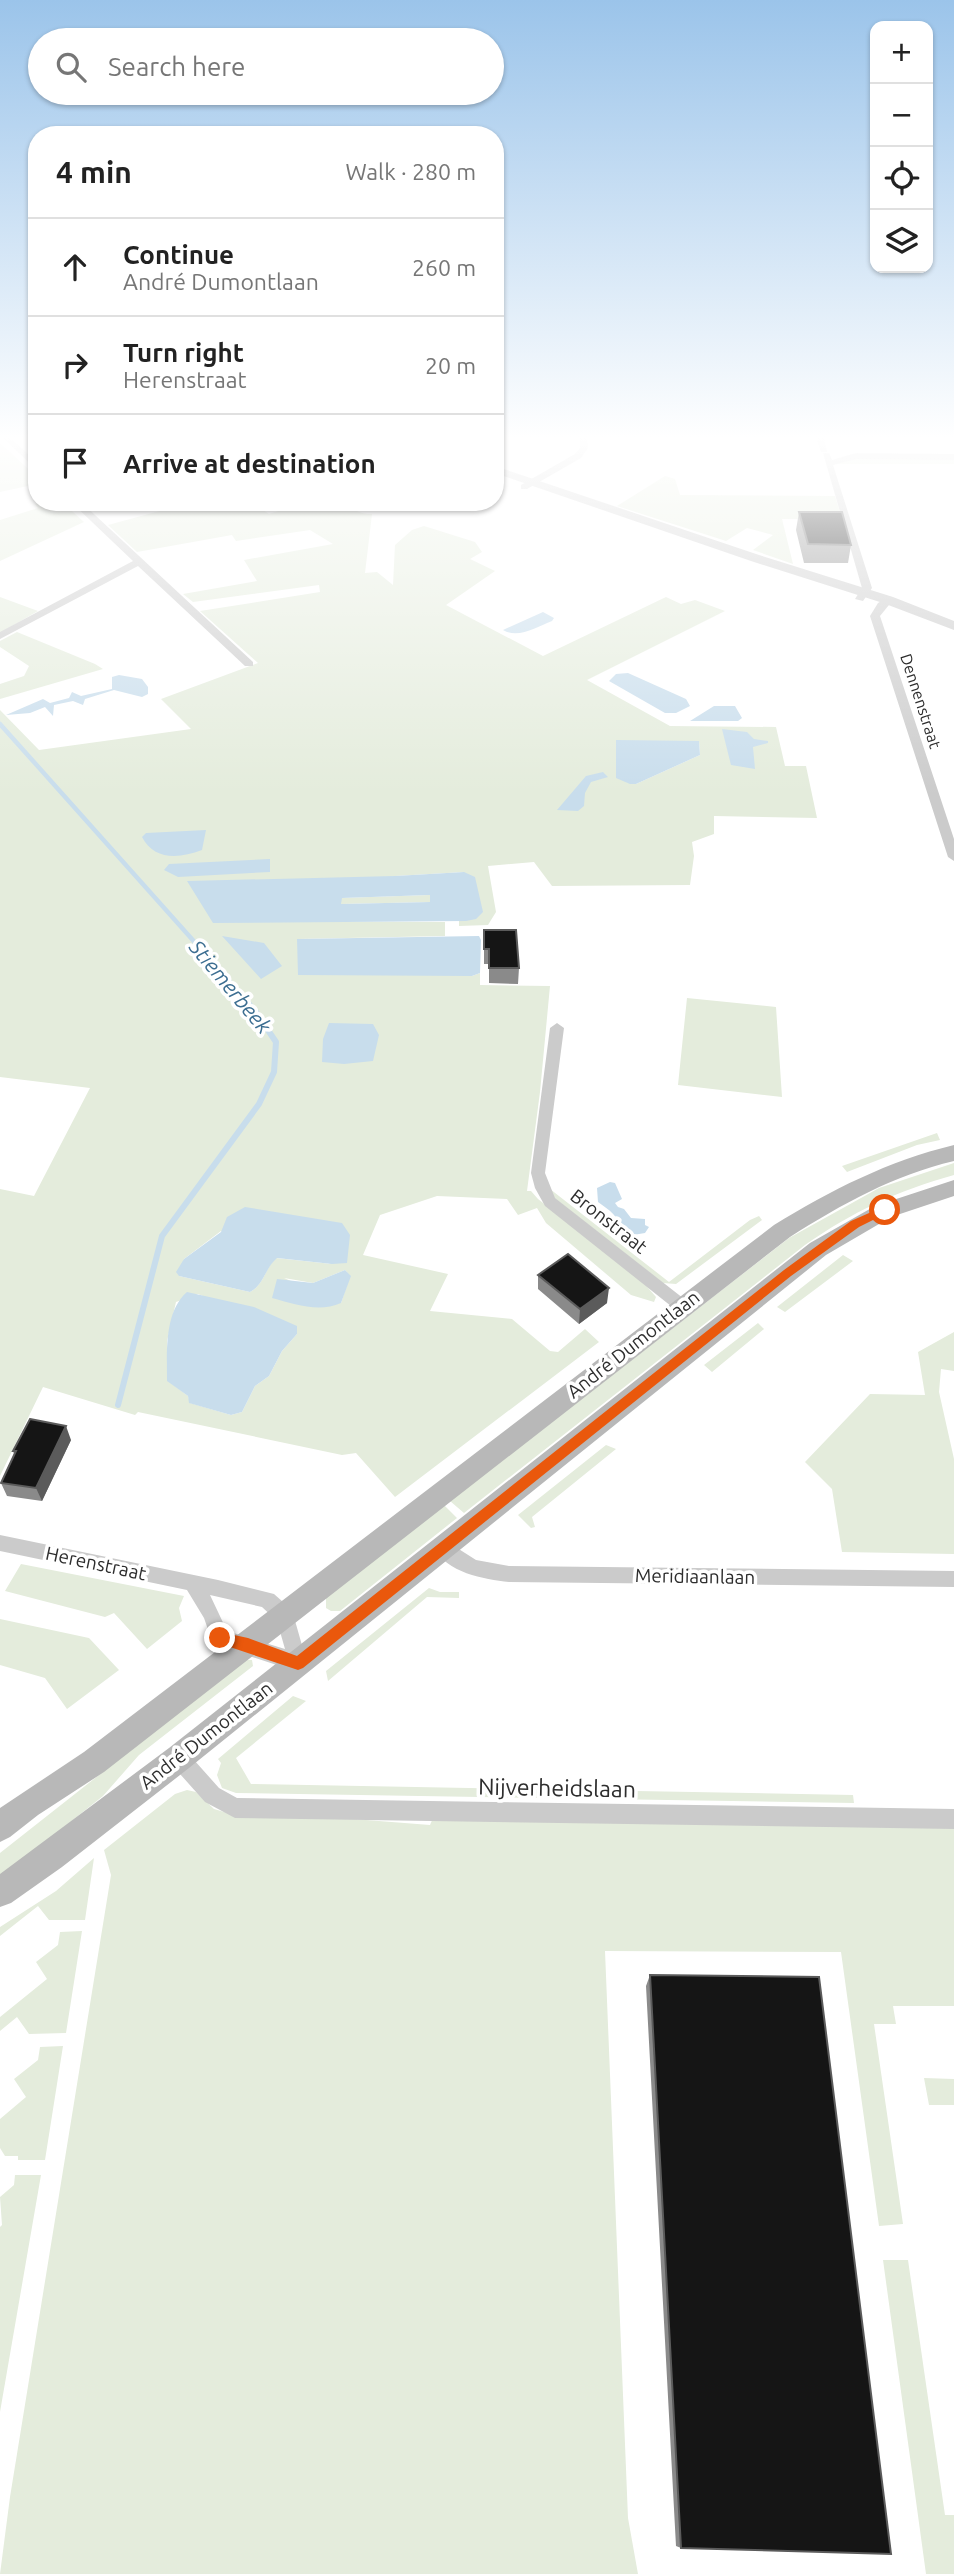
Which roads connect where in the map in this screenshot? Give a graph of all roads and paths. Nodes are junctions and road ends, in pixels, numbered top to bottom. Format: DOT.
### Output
graph roads {
  1 [pos="132,555"];
  2 [pos="746,555"];
  3 [pos="857,555"];
  4 [pos="139,562"];
  5 [pos="863,596"];
  6 [pos="884,603"];
  7 [pos="953,625"];
  8 [pos="0,636"];
  9 [pos="249,664"];
  10 [pos="954,857"];
  11 [pos="557,1028"];
  12 [pos="954,1153"];
  13 [pos="954,1188"];
  14 [pos="682,1306"];
  15 [pos="0,1543"];
  16 [pos="443,1548"];
  17 [pos="954,1579"];
  18 [pos="193,1583"];
  19 [pos="285,1616"];
  20 [pos="248,1645"];
  21 [pos="298,1663"];
  22 [pos="179,1758"];
  23 [pos="954,1819"];
  24 [pos="0,1827"];
  25 [pos="0,1892"];
  1 -- 4 [label="street"];
  2 -- 5 [label="street"];
  3 -- 5 [label="street"];
  4 -- 8 [label="street"];
  4 -- 9 [label="street"];
  5 -- 6 [label="street"];
  6 -- 7 [label="street"];
  6 -- 10 [label="street, Dennenstraat"];
  11 -- 14 [label="street, Bronstraat"];
  12 -- 14 [label="main road, André Dumontlaan"];
  13 -- 16 [label="main road, André Dumontlaan"];
  14 -- 19 [label="main road, André Dumontlaan"];
  15 -- 18 [label="street, Herenstraat"];
  16 -- 17 [label="street, Meridiaanlaan"];
  16 -- 21 [label="main road, André Dumontlaan"];
  18 -- 19 [label="street, Herenstraat"];
  18 -- 20 [label="street"];
  19 -- 20 [label="main road, André Dumontlaan"];
  19 -- 21 [label="street"];
  20 -- 21 [label="street"];
  20 -- 24 [label="main road, André Dumontlaan"];
  21 -- 22 [label="main road, André Dumontlaan"];
  22 -- 23 [label="street, Nijverheidslaan"];
  22 -- 25 [label="main road, André Dumontlaan"];
}
